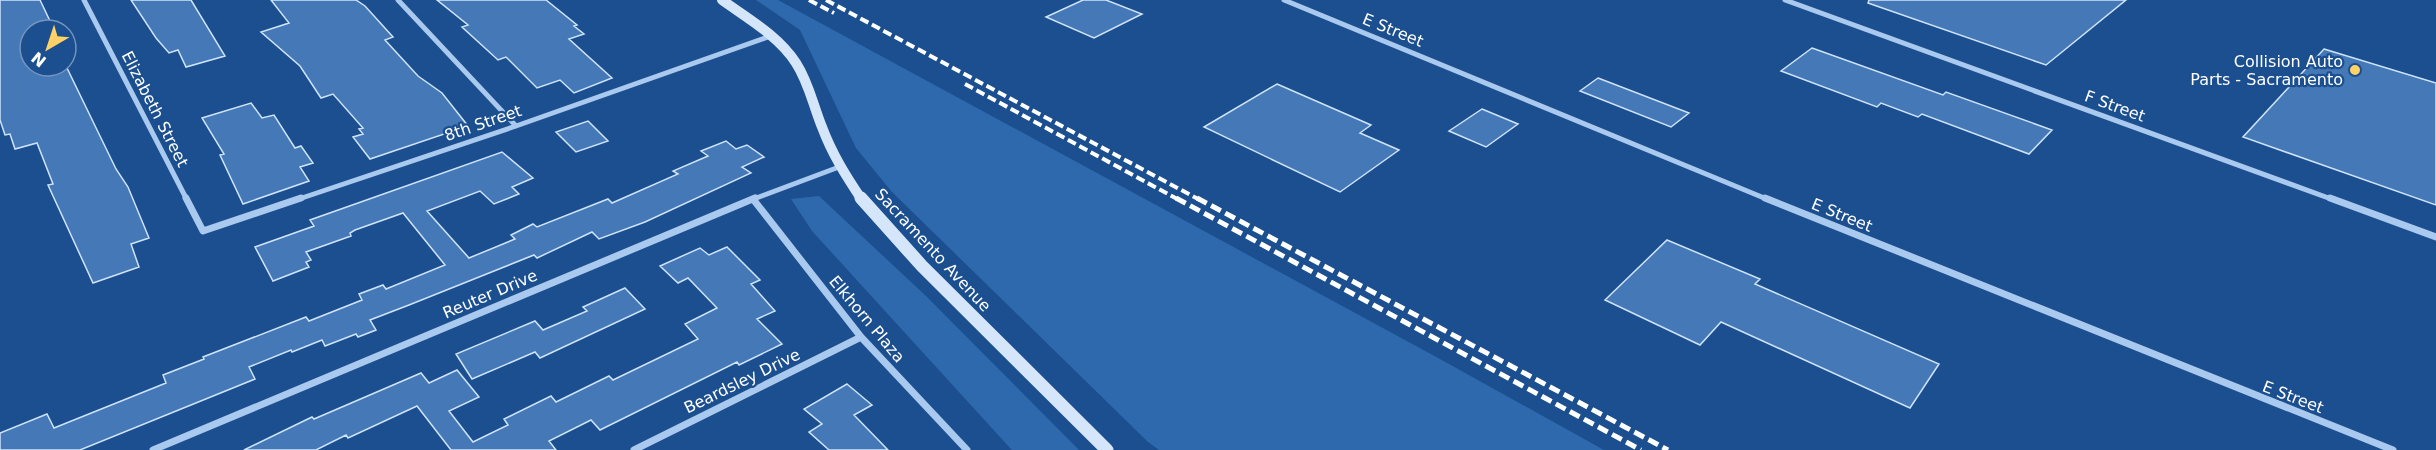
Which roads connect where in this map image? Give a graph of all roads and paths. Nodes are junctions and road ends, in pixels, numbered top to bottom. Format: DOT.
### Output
graph roads {
  1 [pos="84,0"];
  2 [pos="398,0"];
  3 [pos="722,0"];
  4 [pos="1284,0"];
  5 [pos="1785,0"];
  6 [pos="771,36"];
  7 [pos="516,126"];
  8 [pos="839,167"];
  9 [pos="753,199"];
  10 [pos="203,231"];
  11 [pos="2436,237"];
  12 [pos="861,337"];
  13 [pos="153,450"];
  14 [pos="634,450"];
  15 [pos="967,450"];
  16 [pos="1107,450"];
  17 [pos="2393,450"];
  1 -- 10 [label="street, Elizabeth Street"];
  2 -- 7 [label="street"];
  3 -- 6 [label="main road, Sacramento Avenue"];
  4 -- 17 [label="street, E Street"];
  5 -- 11 [label="street, F Street"];
  6 -- 7 [label="street, 8th Street"];
  6 -- 8 [label="main road, Sacramento Avenue"];
  7 -- 10 [label="street, 8th Street"];
  8 -- 9 [label="street, Reuter Drive"];
  8 -- 16 [label="main road, Sacramento Avenue"];
  9 -- 12 [label="street, Elkhorn Plaza"];
  9 -- 13 [label="street, Reuter Drive"];
  12 -- 14 [label="street, Beardsley Drive"];
  12 -- 15 [label="street, Elkhorn Plaza"];
}
